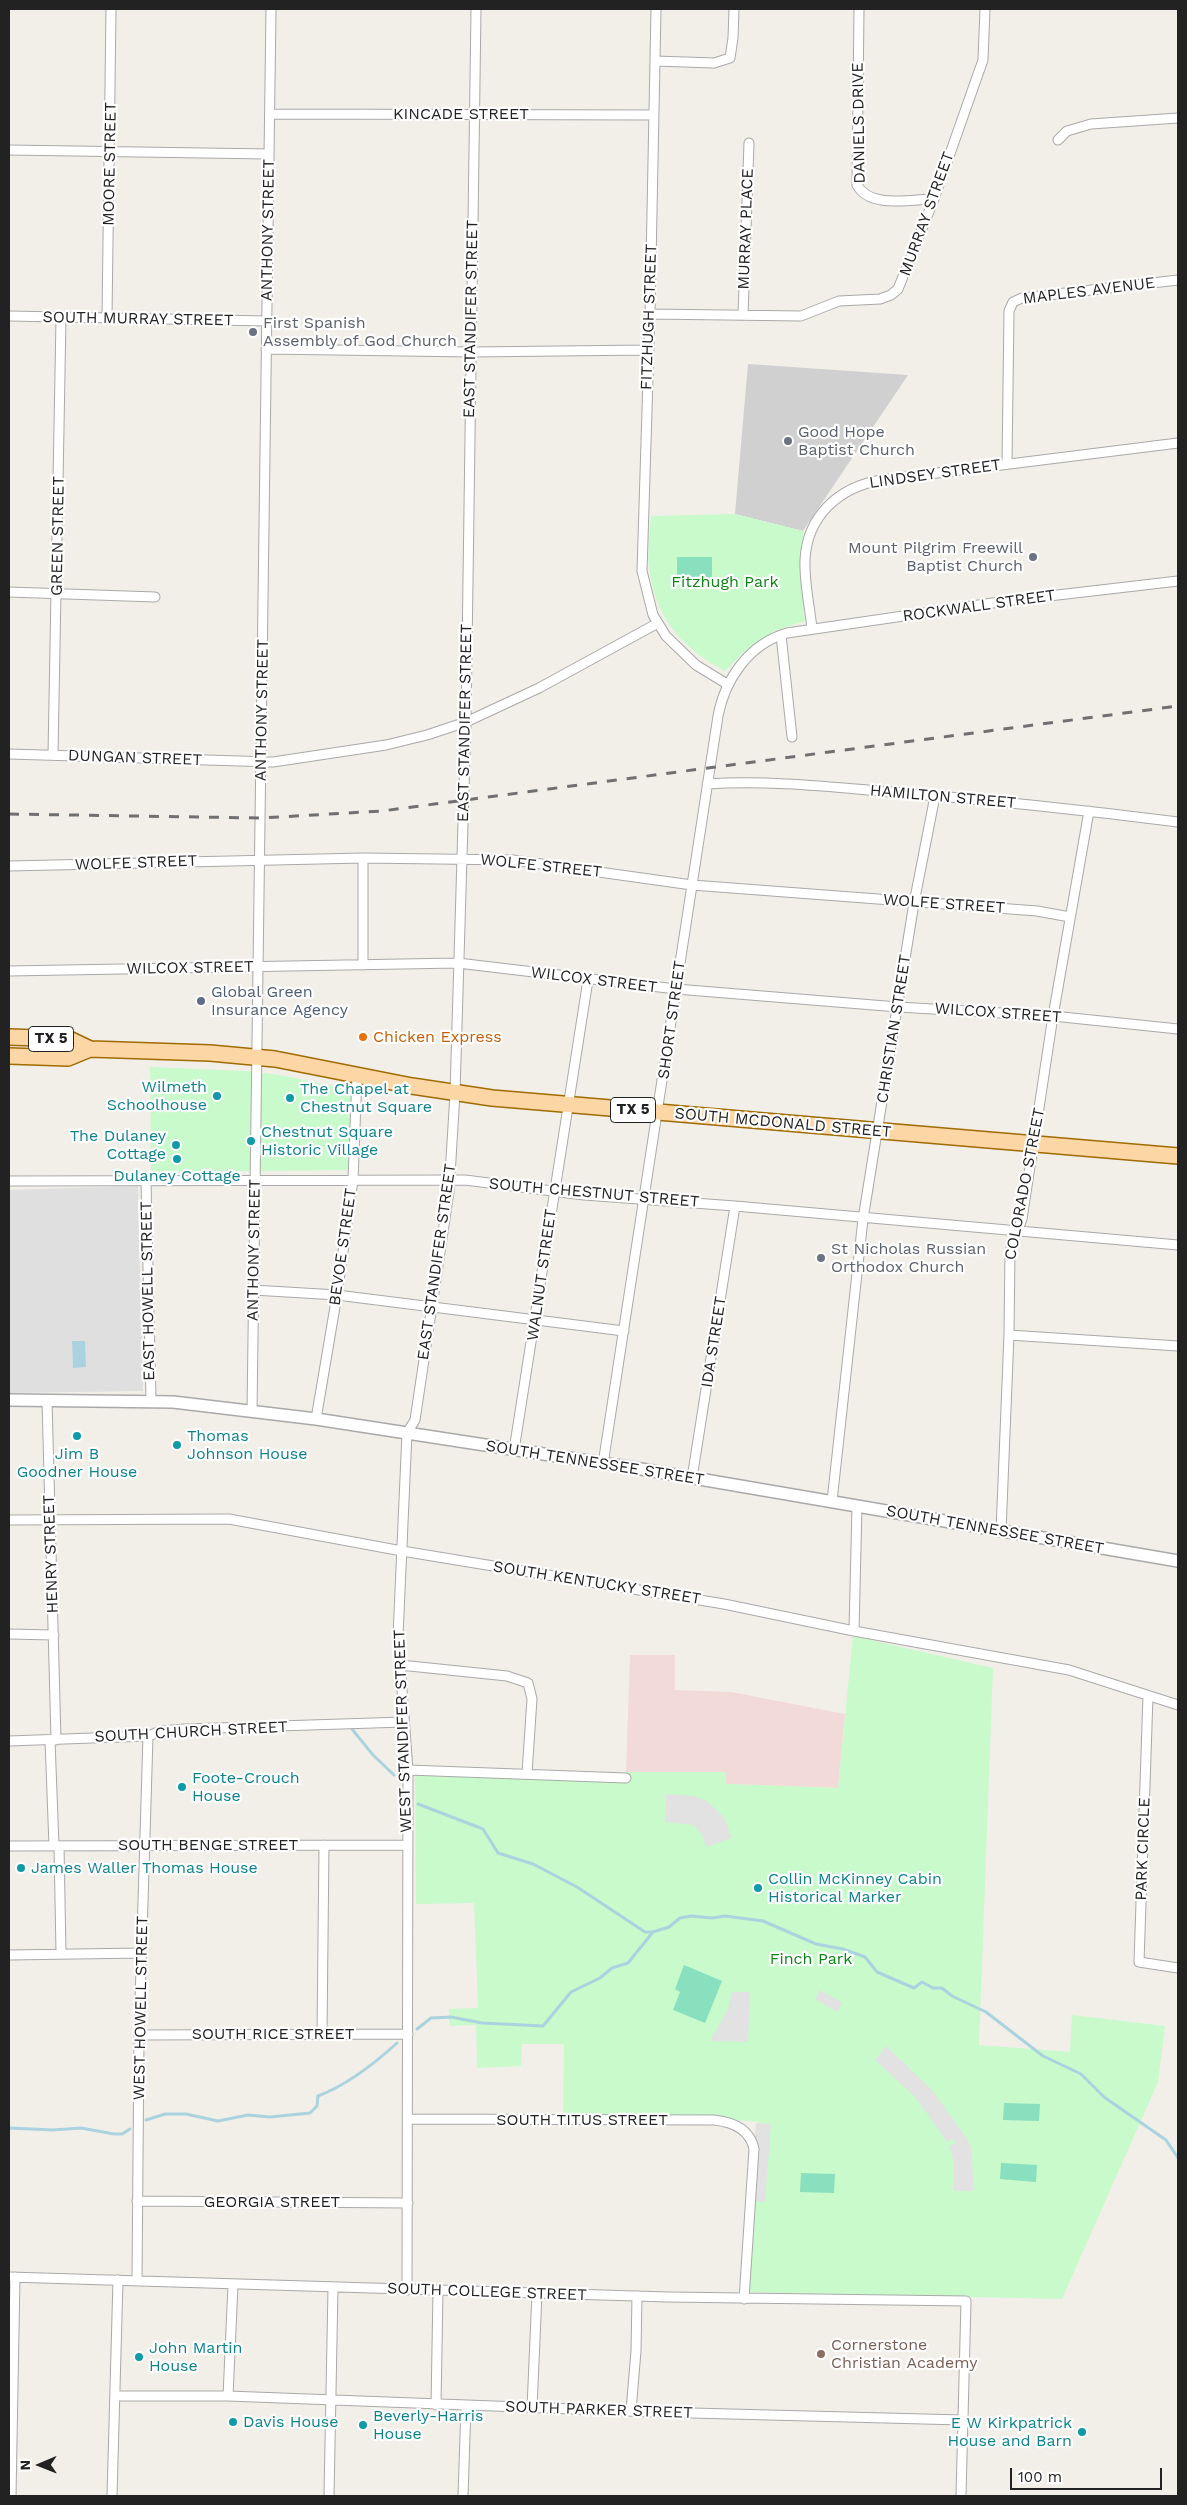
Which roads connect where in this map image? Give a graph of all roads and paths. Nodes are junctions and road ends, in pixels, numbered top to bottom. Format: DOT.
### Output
graph roads {
  1 [pos="111,9"];
  2 [pos="271,9"];
  3 [pos="476,9"];
  4 [pos="656,9"];
  5 [pos="734,9"];
  6 [pos="859,9"];
  7 [pos="985,9"];
  8 [pos="655,61"];
  9 [pos="270,114"];
  10 [pos="474,114"];
  11 [pos="653,115"];
  12 [pos="1178,118"];
  13 [pos="1058,140"];
  14 [pos="749,143"];
  15 [pos="9,150"];
  16 [pos="110,150"];
  17 [pos="269,154"];
  18 [pos="934,199"];
  19 [pos="1178,280"];
  20 [pos="650,314"];
  21 [pos="743,315"];
  22 [pos="9,316"];
  23 [pos="61,318"];
  24 [pos="107,318"];
  25 [pos="267,321"];
  26 [pos="266,349"];
  27 [pos="648,350"];
  28 [pos="471,352"];
  29 [pos="1178,443"];
  30 [pos="1007,464"];
  31 [pos="1178,581"];
  32 [pos="9,592"];
  33 [pos="57,594"];
  34 [pos="155,597"];
  35 [pos="658,623"];
  36 [pos="812,629"];
  37 [pos="781,635"];
  38 [pos="727,684"];
  39 [pos="466,722"];
  40 [pos="792,737"];
  41 [pos="9,754"];
  42 [pos="53,755"];
  43 [pos="262,762"];
  44 [pos="707,784"];
  45 [pos="935,796"];
  46 [pos="1089,811"];
  47 [pos="1178,822"];
  48 [pos="363,858"];
  49 [pos="461,859"];
  50 [pos="260,860"];
  51 [pos="9,866"];
  52 [pos="692,885"];
  53 [pos="914,903"];
  54 [pos="1070,917"];
  55 [pos="458,963"];
  56 [pos="363,965"];
  57 [pos="259,967"];
  58 [pos="9,971"];
  59 [pos="588,980"];
  60 [pos="676,989"];
  61 [pos="898,1007"];
  62 [pos="1053,1016"];
  63 [pos="1178,1029"];
  64 [pos="9,1037"];
  65 [pos="90,1049"];
  66 [pos="9,1056"];
  67 [pos="257,1057"];
  68 [pos="357,1075"];
  69 [pos="455,1093"];
  70 [pos="569,1104"];
  71 [pos="658,1112"];
  72 [pos="878,1131"];
  73 [pos="1034,1144"];
  74 [pos="1178,1156"];
  75 [pos="255,1180"];
  76 [pos="353,1180"];
  77 [pos="450,1180"];
  78 [pos="9,1181"];
  79 [pos="146,1181"];
  80 [pos="554,1192"];
  81 [pos="644,1200"];
  82 [pos="735,1206"];
  83 [pos="863,1219"];
  84 [pos="1017,1232"];
  85 [pos="1178,1245"];
  86 [pos="253,1290"];
  87 [pos="337,1295"];
  88 [pos="432,1306"];
  89 [pos="536,1319"];
  90 [pos="624,1331"];
  91 [pos="1009,1335"];
  92 [pos="1178,1346"];
  93 [pos="9,1400"];
  94 [pos="47,1400"];
  95 [pos="150,1400"];
  96 [pos="252,1411"];
  97 [pos="316,1419"];
  98 [pos="408,1434"];
  99 [pos="514,1450"];
  100 [pos="603,1464"];
  101 [pos="692,1478"];
  102 [pos="832,1501"];
  103 [pos="857,1506"];
  104 [pos="50,1519"];
  105 [pos="9,1520"];
  106 [pos="1001,1531"];
  107 [pos="402,1551"];
  108 [pos="1178,1562"];
  109 [pos="854,1631"];
  110 [pos="9,1634"];
  111 [pos="54,1634"];
  112 [pos="400,1665"];
  113 [pos="1148,1696"];
  114 [pos="1178,1705"];
  115 [pos="404,1722"];
  116 [pos="148,1736"];
  117 [pos="53,1740"];
  118 [pos="9,1741"];
  119 [pos="408,1770"];
  120 [pos="527,1773"];
  121 [pos="626,1778"];
  122 [pos="145,1845"];
  123 [pos="324,1845"];
  124 [pos="9,1846"];
  125 [pos="57,1846"];
  126 [pos="408,1846"];
  127 [pos="61,1953"];
  128 [pos="142,1953"];
  129 [pos="9,1955"];
  130 [pos="1178,1968"];
  131 [pos="322,2034"];
  132 [pos="408,2034"];
  133 [pos="139,2035"];
  134 [pos="408,2120"];
  135 [pos="137,2201"];
  136 [pos="408,2203"];
  137 [pos="12,2277"];
  138 [pos="118,2280"];
  139 [pos="137,2280"];
  140 [pos="233,2285"];
  141 [pos="333,2288"];
  142 [pos="407,2290"];
  143 [pos="438,2291"];
  144 [pos="537,2293"];
  145 [pos="636,2296"];
  146 [pos="744,2299"];
  147 [pos="115,2396"];
  148 [pos="228,2396"];
  149 [pos="330,2400"];
  150 [pos="436,2405"];
  151 [pos="466,2406"];
  152 [pos="532,2408"];
  153 [pos="631,2411"];
  154 [pos="963,2420"];
  155 [pos="11,2496"];
  156 [pos="112,2496"];
  157 [pos="329,2496"];
  158 [pos="462,2496"];
  159 [pos="961,2496"];
  1 -- 16 [label="street, MOORE STREET"];
  2 -- 9 [label="street, ANTHONY STREET"];
  3 -- 10 [label="street, EAST STANDIFER STREET"];
  4 -- 8 [label="street, FITZHUGH STREET"];
  5 -- 8 [label="street"];
  6 -- 18 [label="street, DANIELS DRIVE"];
  7 -- 18 [label="street, MURRAY STREET"];
  8 -- 11 [label="street, FITZHUGH STREET"];
  9 -- 10 [label="street, KINCADE STREET"];
  9 -- 17 [label="street, ANTHONY STREET"];
  10 -- 11 [label="street, KINCADE STREET"];
  10 -- 28 [label="street, EAST STANDIFER STREET"];
  11 -- 20 [label="street, FITZHUGH STREET"];
  12 -- 13 [label="street"];
  14 -- 21 [label="street, MURRAY PLACE"];
  15 -- 16 [label="street"];
  16 -- 17 [label="street"];
  16 -- 24 [label="street, MOORE STREET"];
  17 -- 25 [label="street, ANTHONY STREET"];
  18 -- 21 [label="street, MURRAY STREET"];
  19 -- 30 [label="street, MAPLES AVENUE"];
  20 -- 21 [label="street, MURRAY STREET"];
  20 -- 27 [label="street, FITZHUGH STREET"];
  22 -- 23 [label="street, SOUTH MURRAY STREET"];
  23 -- 24 [label="street, SOUTH MURRAY STREET"];
  23 -- 33 [label="street, GREEN STREET"];
  24 -- 25 [label="street, SOUTH MURRAY STREET"];
  25 -- 26 [label="street, ANTHONY STREET"];
  26 -- 28 [label="street"];
  26 -- 43 [label="street, ANTHONY STREET"];
  27 -- 28 [label="street"];
  27 -- 35 [label="street, FITZHUGH STREET"];
  28 -- 39 [label="street, EAST STANDIFER STREET"];
  29 -- 30 [label="street, LINDSEY STREET"];
  30 -- 36 [label="street, LINDSEY STREET"];
  31 -- 36 [label="street, ROCKWALL STREET"];
  32 -- 33 [label="street"];
  33 -- 34 [label="street"];
  33 -- 42 [label="street, GREEN STREET"];
  35 -- 38 [label="street, FITZHUGH STREET"];
  35 -- 39 [label="street"];
  36 -- 37 [label="street, ROCKWALL STREET"];
  37 -- 38 [label="street, ROCKWALL STREET"];
  37 -- 40 [label="street"];
  38 -- 44 [label="street, ROCKWALL STREET"];
  39 -- 43 [label="street"];
  39 -- 49 [label="street, EAST STANDIFER STREET"];
  41 -- 42 [label="street, DUNGAN STREET"];
  42 -- 43 [label="street, DUNGAN STREET"];
  43 -- 50 [label="street, ANTHONY STREET"];
  44 -- 45 [label="street, HAMILTON STREET"];
  44 -- 52 [label="street, SHORT STREET"];
  45 -- 46 [label="street, HAMILTON STREET"];
  45 -- 53 [label="street, CHRISTIAN STREET"];
  46 -- 47 [label="street, HAMILTON STREET"];
  46 -- 54 [label="street, COLORADO STREET"];
  48 -- 49 [label="street, WOLFE STREET"];
  48 -- 50 [label="street, WOLFE STREET"];
  48 -- 56 [label="street"];
  49 -- 52 [label="street, WOLFE STREET"];
  49 -- 55 [label="street, EAST STANDIFER STREET"];
  50 -- 51 [label="street, WOLFE STREET"];
  50 -- 57 [label="street, ANTHONY STREET"];
  52 -- 53 [label="street, WOLFE STREET"];
  52 -- 60 [label="street, SHORT STREET"];
  53 -- 54 [label="street, WOLFE STREET"];
  53 -- 61 [label="street, CHRISTIAN STREET"];
  54 -- 62 [label="street, COLORADO STREET"];
  55 -- 56 [label="street, WILCOX STREET"];
  55 -- 59 [label="street, WILCOX STREET"];
  55 -- 69 [label="street, EAST STANDIFER STREET"];
  56 -- 57 [label="street, WILCOX STREET"];
  57 -- 58 [label="street, WILCOX STREET"];
  57 -- 67 [label="street, ANTHONY STREET"];
  59 -- 60 [label="street, WILCOX STREET"];
  59 -- 70 [label="street, WALNUT STREET"];
  60 -- 61 [label="street, WILCOX STREET"];
  60 -- 71 [label="street, SHORT STREET"];
  61 -- 62 [label="street, WILCOX STREET"];
  61 -- 72 [label="street, CHRISTIAN STREET"];
  62 -- 63 [label="street, WILCOX STREET"];
  62 -- 73 [label="street, COLORADO STREET"];
  64 -- 65 [label="main road, SOUTH MCDONALD STREET / TX 5"];
  65 -- 66 [label="main road, SOUTH MCDONALD STREET / TX 5"];
  65 -- 67 [label="main road, SOUTH MCDONALD STREET / TX 5"];
  67 -- 68 [label="main road, SOUTH MCDONALD STREET / TX 5"];
  67 -- 75 [label="street, ANTHONY STREET"];
  68 -- 69 [label="main road, SOUTH MCDONALD STREET / TX 5"];
  68 -- 76 [label="street, BEVOE STREET"];
  69 -- 70 [label="main road, SOUTH MCDONALD STREET / TX 5"];
  69 -- 77 [label="street, EAST STANDIFER STREET"];
  70 -- 71 [label="main road, SOUTH MCDONALD STREET / TX 5"];
  70 -- 80 [label="street, WALNUT STREET"];
  71 -- 72 [label="main road, SOUTH MCDONALD STREET / TX 5"];
  71 -- 81 [label="street, SHORT STREET"];
  72 -- 73 [label="main road, SOUTH MCDONALD STREET / TX 5"];
  72 -- 83 [label="street, CHRISTIAN STREET"];
  73 -- 74 [label="main road, SOUTH MCDONALD STREET / TX 5"];
  73 -- 84 [label="street, COLORADO STREET"];
  75 -- 76 [label="street, SOUTH CHESTNUT STREET"];
  75 -- 79 [label="street, SOUTH CHESTNUT STREET"];
  75 -- 86 [label="street, ANTHONY STREET"];
  76 -- 77 [label="street, SOUTH CHESTNUT STREET"];
  76 -- 87 [label="street, BEVOE STREET"];
  77 -- 80 [label="street, SOUTH CHESTNUT STREET"];
  77 -- 88 [label="street, EAST STANDIFER STREET"];
  78 -- 79 [label="street, SOUTH CHESTNUT STREET"];
  79 -- 95 [label="street, EAST HOWELL STREET"];
  80 -- 81 [label="street, SOUTH CHESTNUT STREET"];
  80 -- 89 [label="street, WALNUT STREET"];
  81 -- 82 [label="street, SOUTH CHESTNUT STREET"];
  81 -- 90 [label="street, SHORT STREET"];
  82 -- 83 [label="street, SOUTH CHESTNUT STREET"];
  82 -- 101 [label="street, IDA STREET"];
  83 -- 84 [label="street, SOUTH CHESTNUT STREET"];
  83 -- 102 [label="street, CHRISTIAN STREET"];
  84 -- 85 [label="street, SOUTH CHESTNUT STREET"];
  84 -- 91 [label="street, COLORADO STREET"];
  86 -- 87 [label="street"];
  86 -- 96 [label="street, ANTHONY STREET"];
  87 -- 88 [label="street"];
  87 -- 97 [label="street, BEVOE STREET"];
  88 -- 89 [label="street"];
  88 -- 98 [label="street, EAST STANDIFER STREET"];
  89 -- 90 [label="street"];
  89 -- 99 [label="street, WALNUT STREET"];
  90 -- 100 [label="street, SHORT STREET"];
  91 -- 92 [label="street"];
  91 -- 106 [label="street, COLORADO STREET"];
  93 -- 94 [label="street, SOUTH TENNESSEE STREET"];
  94 -- 95 [label="street, SOUTH TENNESSEE STREET"];
  94 -- 104 [label="street, HENRY STREET"];
  95 -- 96 [label="street, SOUTH TENNESSEE STREET"];
  96 -- 97 [label="street, SOUTH TENNESSEE STREET"];
  97 -- 98 [label="street, SOUTH TENNESSEE STREET"];
  98 -- 99 [label="street, SOUTH TENNESSEE STREET"];
  98 -- 107 [label="street, WEST STANDIFER STREET"];
  99 -- 100 [label="street, SOUTH TENNESSEE STREET"];
  100 -- 101 [label="street, SOUTH TENNESSEE STREET"];
  101 -- 102 [label="street, SOUTH TENNESSEE STREET"];
  102 -- 103 [label="street, SOUTH TENNESSEE STREET"];
  103 -- 106 [label="street, SOUTH TENNESSEE STREET"];
  103 -- 109 [label="street"];
  104 -- 105 [label="street, SOUTH KENTUCKY STREET"];
  104 -- 107 [label="street, SOUTH KENTUCKY STREET"];
  104 -- 111 [label="street, HENRY STREET"];
  106 -- 108 [label="street, SOUTH TENNESSEE STREET"];
  107 -- 109 [label="street, SOUTH KENTUCKY STREET"];
  107 -- 112 [label="street, WEST STANDIFER STREET"];
  109 -- 113 [label="street, SOUTH KENTUCKY STREET"];
  110 -- 111 [label="street"];
  111 -- 117 [label="street, HENRY STREET"];
  112 -- 115 [label="street, WEST STANDIFER STREET"];
  112 -- 120 [label="street"];
  113 -- 114 [label="street, SOUTH KENTUCKY STREET"];
  113 -- 130 [label="street, PARK CIRCLE"];
  115 -- 116 [label="street, SOUTH CHURCH STREET"];
  115 -- 119 [label="street, WEST STANDIFER STREET"];
  116 -- 117 [label="street, SOUTH CHURCH STREET"];
  116 -- 122 [label="street, WEST HOWELL STREET"];
  117 -- 118 [label="street, SOUTH CHURCH STREET"];
  117 -- 125 [label="street"];
  119 -- 120 [label="street"];
  119 -- 126 [label="street, WEST STANDIFER STREET"];
  120 -- 121 [label="street"];
  122 -- 123 [label="street, SOUTH BENGE STREET"];
  122 -- 125 [label="street, SOUTH BENGE STREET"];
  122 -- 128 [label="street, WEST HOWELL STREET"];
  123 -- 126 [label="street, SOUTH BENGE STREET"];
  123 -- 131 [label="street"];
  124 -- 125 [label="street, SOUTH BENGE STREET"];
  125 -- 127 [label="street"];
  126 -- 132 [label="street, WEST STANDIFER STREET"];
  127 -- 128 [label="street"];
  127 -- 129 [label="street"];
  128 -- 133 [label="street, WEST HOWELL STREET"];
  131 -- 132 [label="street, SOUTH RICE STREET"];
  131 -- 133 [label="street, SOUTH RICE STREET"];
  132 -- 134 [label="street, WEST STANDIFER STREET"];
  133 -- 135 [label="street, WEST HOWELL STREET"];
  134 -- 136 [label="street, WEST STANDIFER STREET"];
  134 -- 146 [label="street, SOUTH TITUS STREET"];
  135 -- 136 [label="street, GEORGIA STREET"];
  135 -- 139 [label="street, WEST HOWELL STREET"];
  136 -- 142 [label="street, WEST STANDIFER STREET"];
  137 -- 138 [label="street, SOUTH COLLEGE STREET"];
  137 -- 155 [label="street"];
  138 -- 139 [label="street, SOUTH COLLEGE STREET"];
  138 -- 147 [label="street"];
  139 -- 140 [label="street, SOUTH COLLEGE STREET"];
  140 -- 141 [label="street, SOUTH COLLEGE STREET"];
  140 -- 148 [label="street"];
  141 -- 142 [label="street, SOUTH COLLEGE STREET"];
  141 -- 149 [label="street"];
  142 -- 143 [label="street, SOUTH COLLEGE STREET"];
  143 -- 144 [label="street, SOUTH COLLEGE STREET"];
  143 -- 150 [label="street"];
  144 -- 145 [label="street, SOUTH COLLEGE STREET"];
  144 -- 152 [label="street"];
  145 -- 146 [label="street, SOUTH COLLEGE STREET"];
  145 -- 153 [label="street"];
  146 -- 154 [label="street, SOUTH COLLEGE STREET"];
  147 -- 148 [label="street, SOUTH PARKER STREET"];
  147 -- 156 [label="street"];
  148 -- 149 [label="street, SOUTH PARKER STREET"];
  149 -- 150 [label="street, SOUTH PARKER STREET"];
  149 -- 157 [label="street"];
  150 -- 151 [label="street, SOUTH PARKER STREET"];
  151 -- 152 [label="street, SOUTH PARKER STREET"];
  151 -- 158 [label="street"];
  152 -- 153 [label="street, SOUTH PARKER STREET"];
  153 -- 154 [label="street, SOUTH PARKER STREET"];
  154 -- 159 [label="street"];
}
